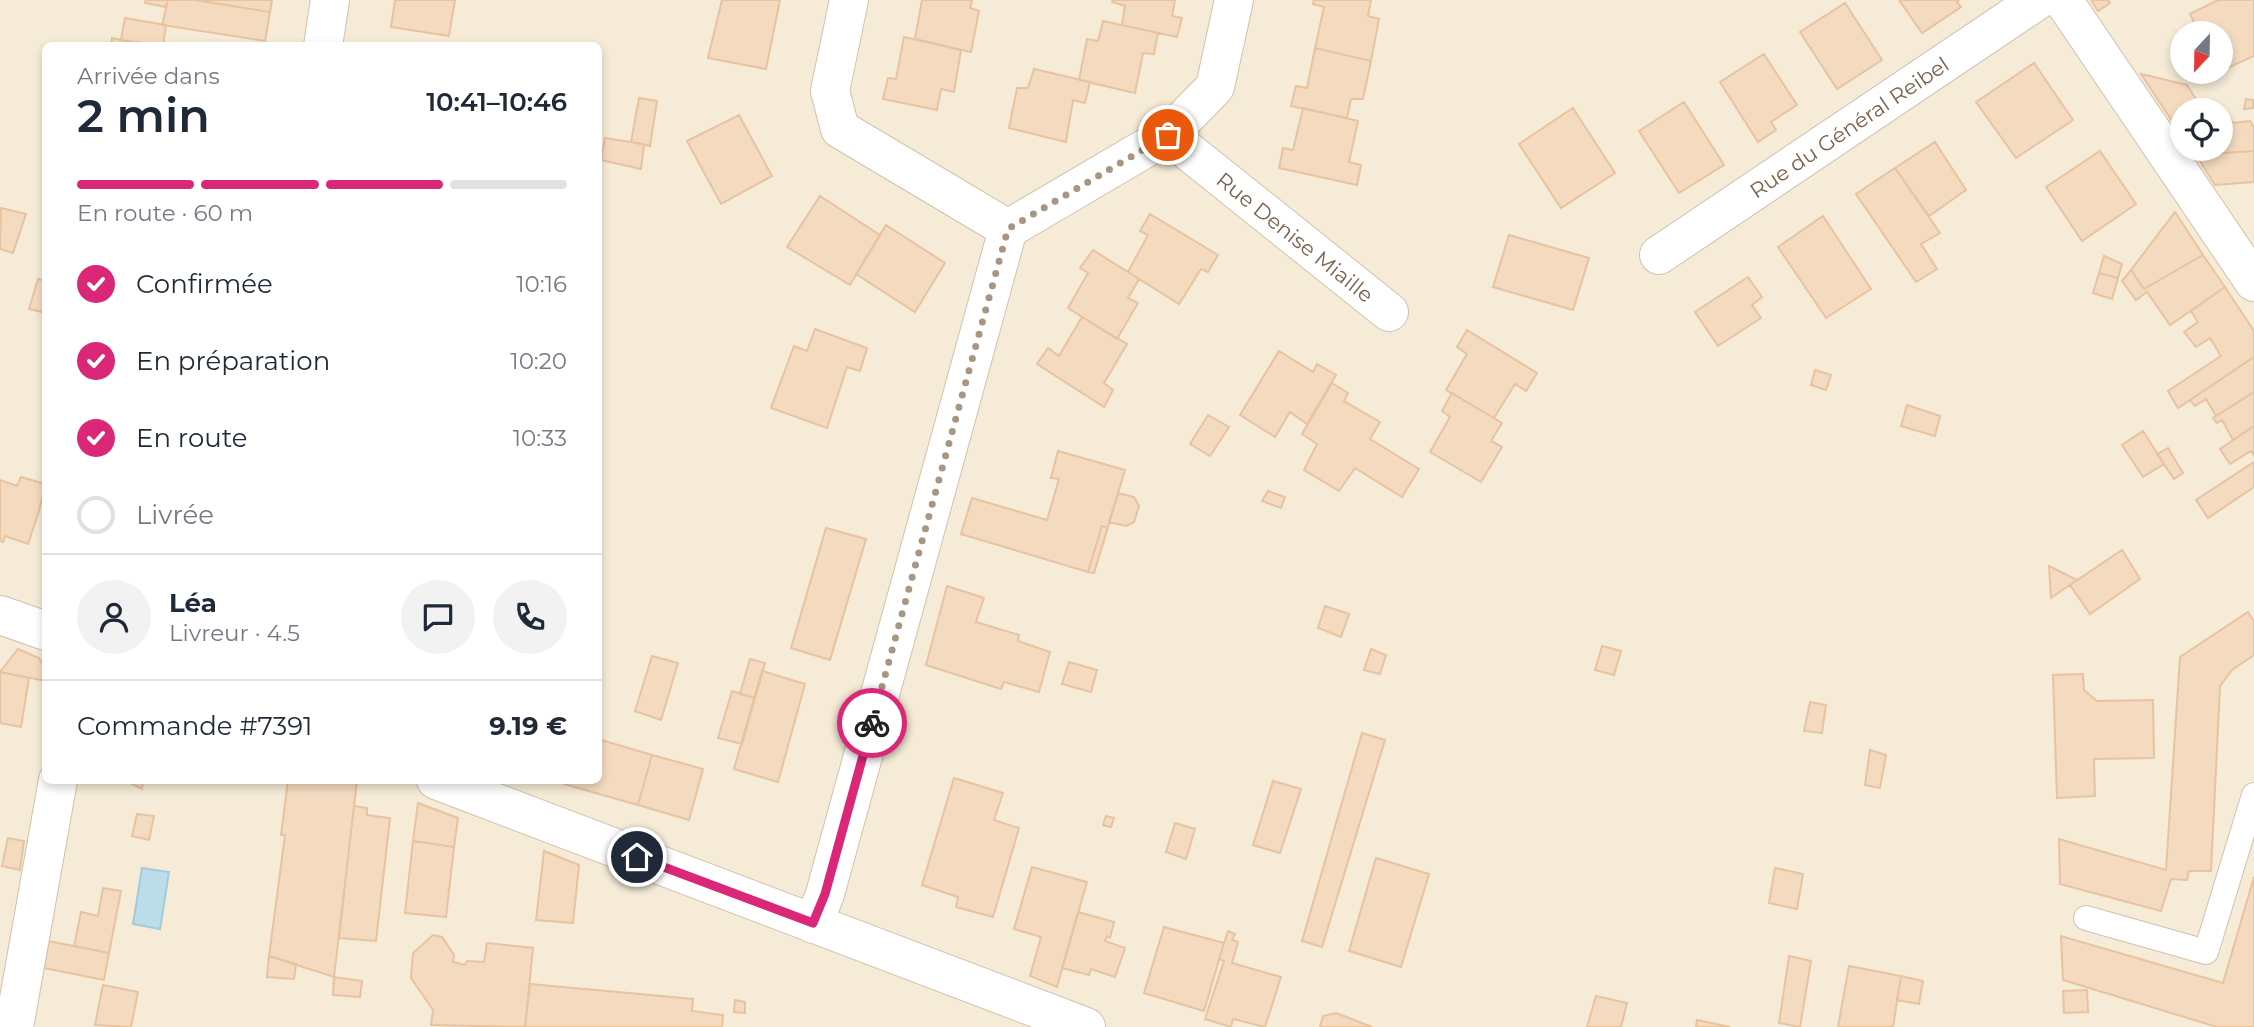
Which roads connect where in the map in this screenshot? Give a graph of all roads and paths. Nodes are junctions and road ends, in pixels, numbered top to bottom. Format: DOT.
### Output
graph roads {
  1 [pos="330,0"];
  2 [pos="849,0"];
  3 [pos="1234,0"];
  4 [pos="2038,0"];
  5 [pos="2063,0"];
  6 [pos="324,42"];
  7 [pos="1168,135"];
  8 [pos="1008,229"];
  9 [pos="1659,255"];
  10 [pos="2254,282"];
  11 [pos="1389,312"];
  12 [pos="0,615"];
  13 [pos="42,630"];
  14 [pos="57,784"];
  15 [pos="447,784"];
  16 [pos="2254,795"];
  17 [pos="2085,918"];
  18 [pos="813,923"];
  19 [pos="14,1027"];
  20 [pos="1086,1027"];
  1 -- 6 [label="street"];
  2 -- 8 [label="street"];
  3 -- 7 [label="street"];
  4 -- 9 [label="street, Rue du Général Reibel"];
  5 -- 10 [label="street"];
  7 -- 8 [label="street"];
  7 -- 11 [label="street, Rue Denise Miaille"];
  8 -- 18 [label="street"];
  12 -- 13 [label="street"];
  14 -- 19 [label="street"];
  15 -- 18 [label="street"];
  16 -- 17 [label="lane"];
  18 -- 20 [label="street"];
}
